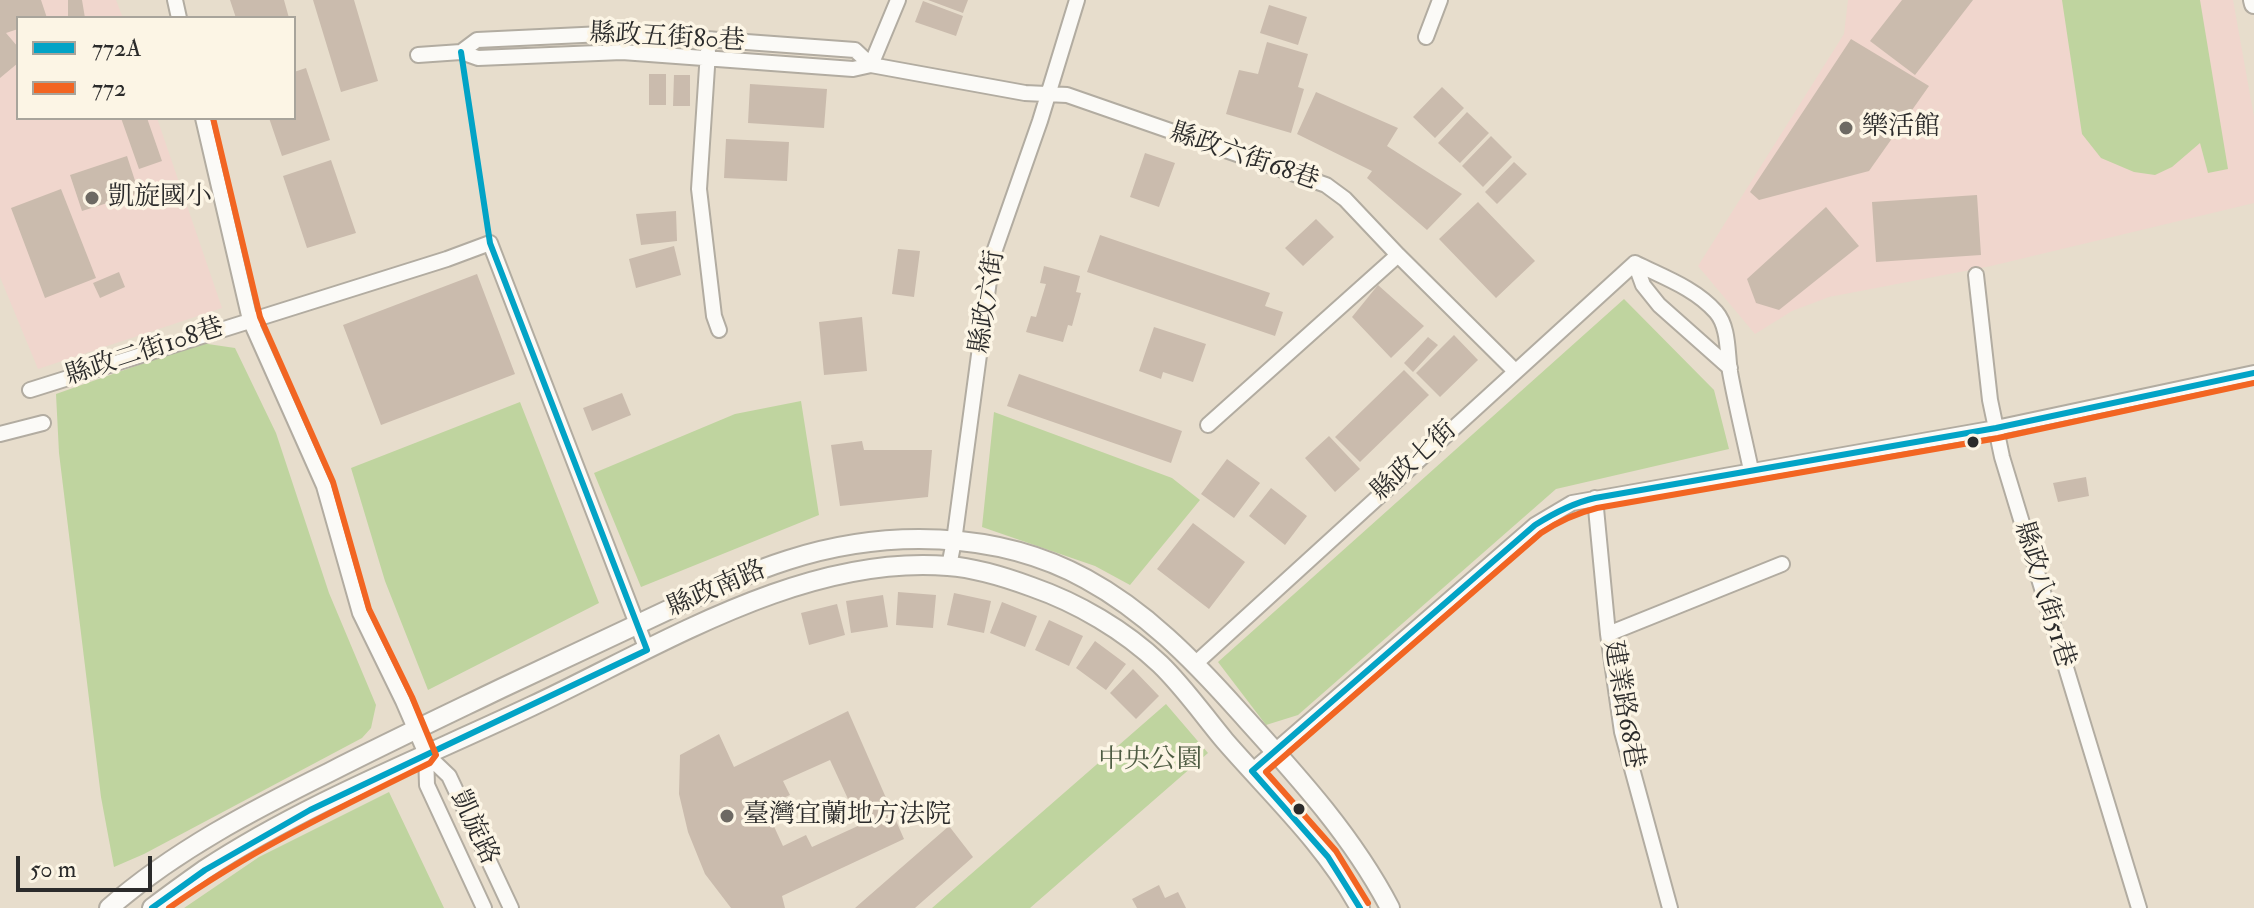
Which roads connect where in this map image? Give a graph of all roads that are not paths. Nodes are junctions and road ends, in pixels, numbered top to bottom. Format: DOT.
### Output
graph roads {
  1 [pos="898,0"];
  2 [pos="1077,0"];
  3 [pos="1440,0"];
  4 [pos="1426,37"];
  5 [pos="709,40"];
  6 [pos="461,52"];
  7 [pos="418,55"];
  8 [pos="708,59"];
  9 [pos="871,65"];
  10 [pos="1047,95"];
  11 [pos="203,120"];
  12 [pos="1398,255"];
  13 [pos="1635,263"];
  14 [pos="1976,275"];
  15 [pos="250,320"];
  16 [pos="719,330"];
  17 [pos="1730,368"];
  18 [pos="1515,371"];
  19 [pos="2254,373"];
  20 [pos="30,390"];
  21 [pos="43,423"];
  22 [pos="1208,425"];
  23 [pos="1996,428"];
  24 [pos="0,434"];
  25 [pos="1751,470"];
  26 [pos="1595,498"];
  27 [pos="954,541"];
  28 [pos="1782,564"];
  29 [pos="949,566"];
  30 [pos="637,625"];
  31 [pos="1608,634"];
  32 [pos="647,650"];
  33 [pos="1196,663"];
  34 [pos="415,730"];
  35 [pos="1275,751"];
  36 [pos="426,754"];
  37 [pos="1252,771"];
  38 [pos="109,908"];
  39 [pos="152,908"];
  40 [pos="484,908"];
  41 [pos="511,908"];
  42 [pos="1360,908"];
  43 [pos="1390,908"];
  44 [pos="1670,908"];
  45 [pos="2139,908"];
  1 -- 9 [label="street"];
  2 -- 10 [label="street, 縣政六街"];
  3 -- 4 [label="street"];
  5 -- 6 [label="street, 縣政五街80巷"];
  5 -- 8 [label="street"];
  5 -- 9 [label="street, 縣政五街80巷"];
  6 -- 7 [label="street, 縣政五街80巷"];
  6 -- 8 [label="street, 縣政五街80巷"];
  8 -- 9 [label="street, 縣政五街80巷"];
  8 -- 16 [label="street"];
  9 -- 10 [label="street, 縣政五街80巷"];
  10 -- 12 [label="street, 縣政六街68巷"];
  10 -- 27 [label="street, 縣政六街"];
  11 -- 15 [label="street, 凱旋路"];
  12 -- 18 [label="street, 縣政六街68巷"];
  12 -- 22 [label="street"];
  13 -- 17 [label="street"];
  13 -- 17 [label="street"];
  13 -- 18 [label="street, 縣政七街"];
  14 -- 23 [label="street, 縣政八街51巷"];
  15 -- 20 [label="street, 縣政二街108巷"];
  15 -- 30 [label="street, 縣政二街108巷"];
  15 -- 34 [label="street, 凱旋路"];
  17 -- 25 [label="street"];
  18 -- 33 [label="street, 縣政七街"];
  19 -- 23 [label="street"];
  21 -- 24 [label="street"];
  23 -- 25 [label="street"];
  23 -- 45 [label="street, 縣政八街51巷"];
  25 -- 26 [label="street"];
  26 -- 31 [label="street, 建業路68巷"];
  26 -- 35 [label="street"];
  27 -- 29 [label="street, 縣政六街"];
  27 -- 30 [label="street, 縣政南路"];
  27 -- 33 [label="street, 縣政南路"];
  28 -- 31 [label="street"];
  29 -- 32 [label="street, 縣政南路"];
  29 -- 37 [label="street, 縣政南路"];
  30 -- 32 [label="street"];
  30 -- 34 [label="street, 縣政南路"];
  31 -- 44 [label="street, 建業路68巷"];
  32 -- 36 [label="street, 縣政南路"];
  33 -- 35 [label="street, 縣政南路"];
  34 -- 36 [label="street, 凱旋路"];
  34 -- 38 [label="street, 縣政南路"];
  35 -- 37 [label="street"];
  35 -- 43 [label="street, 縣政南路"];
  36 -- 39 [label="street, 縣政南路"];
  36 -- 40 [label="street, 凱旋路"];
  36 -- 41 [label="street, 凱旋路"];
  37 -- 42 [label="street, 縣政南路"];
}
